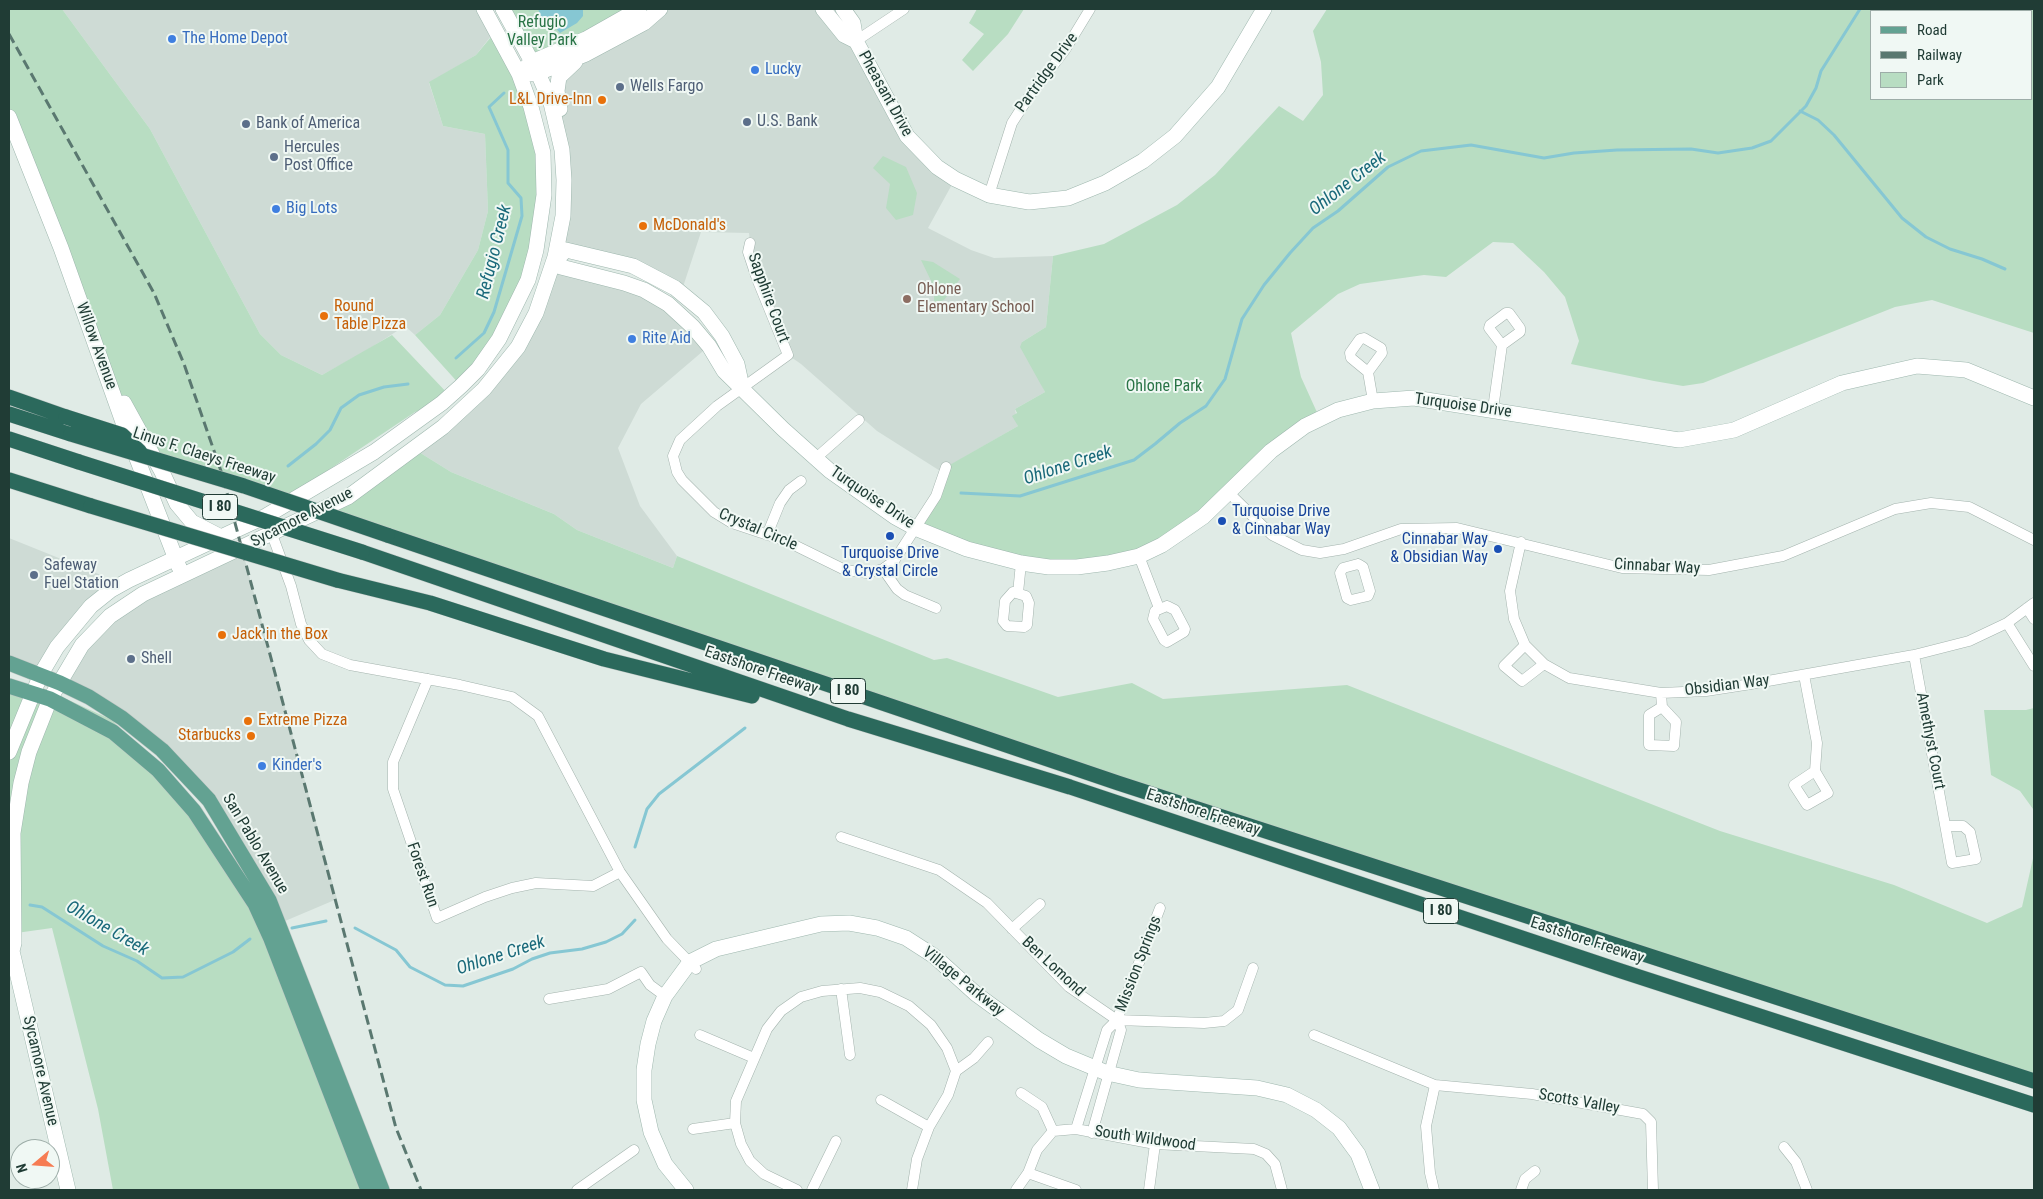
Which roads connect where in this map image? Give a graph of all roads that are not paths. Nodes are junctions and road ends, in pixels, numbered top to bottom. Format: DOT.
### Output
graph roads {
  1 [pos="484,9"];
  2 [pos="503,9"];
  3 [pos="639,9"];
  4 [pos="660,9"];
  5 [pos="823,9"];
  6 [pos="843,9"];
  7 [pos="904,9"];
  8 [pos="1090,9"];
  9 [pos="1264,9"];
  10 [pos="856,41"];
  11 [pos="586,54"];
  12 [pos="535,68"];
  13 [pos="519,74"];
  14 [pos="531,108"];
  15 [pos="9,117"];
  16 [pos="562,150"];
  17 [pos="563,165"];
  18 [pos="989,195"];
  19 [pos="750,244"];
  20 [pos="536,250"];
  21 [pos="556,257"];
  22 [pos="1502,345"];
  23 [pos="98,348"];
  24 [pos="1368,372"];
  25 [pos="742,387"];
  26 [pos="9,397"];
  27 [pos="2034,398"];
  28 [pos="1373,401"];
  29 [pos="1493,409"];
  30 [pos="9,414"];
  31 [pos="859,420"];
  32 [pos="9,438"];
  33 [pos="143,455"];
  34 [pos="816,458"];
  35 [pos="946,467"];
  36 [pos="9,480"];
  37 [pos="801,480"];
  38 [pos="1229,493"];
  39 [pos="266,516"];
  40 [pos="915,528"];
  41 [pos="272,533"];
  42 [pos="387,535"];
  43 [pos="767,535"];
  44 [pos="221,537"];
  45 [pos="2034,540"];
  46 [pos="1521,542"];
  47 [pos="1344,549"];
  48 [pos="1139,556"];
  49 [pos="176,559"];
  50 [pos="1021,563"];
  51 [pos="1349,566"];
  52 [pos="883,569"];
  53 [pos="182,576"];
  54 [pos="1018,593"];
  55 [pos="2031,606"];
  56 [pos="936,608"];
  57 [pos="1159,608"];
  58 [pos="2034,619"];
  59 [pos="2007,623"];
  60 [pos="1525,645"];
  61 [pos="1914,655"];
  62 [pos="9,663"];
  63 [pos="1544,664"];
  64 [pos="2034,666"];
  65 [pos="40,674"];
  66 [pos="1804,675"];
  67 [pos="428,679"];
  68 [pos="60,682"];
  69 [pos="9,686"];
  70 [pos="1661,693"];
  71 [pos="31,694"];
  72 [pos="50,699"];
  73 [pos="1662,707"];
  74 [pos="848,719"];
  75 [pos="9,752"];
  76 [pos="1815,771"];
  77 [pos="1947,826"];
  78 [pos="11,833"];
  79 [pos="841,837"];
  80 [pos="620,872"];
  81 [pos="1040,904"];
  82 [pos="1160,908"];
  83 [pos="1012,929"];
  84 [pos="10,950"];
  85 [pos="693,965"];
  86 [pos="1253,968"];
  87 [pos="841,989"];
  88 [pos="665,996"];
  89 [pos="550,999"];
  90 [pos="1118,1020"];
  91 [pos="700,1035"];
  92 [pos="1314,1035"];
  93 [pos="988,1042"];
  94 [pos="850,1056"];
  95 [pos="754,1058"];
  96 [pos="956,1071"];
  97 [pos="1100,1074"];
  98 [pos="2034,1081"];
  99 [pos="1436,1085"];
  100 [pos="1021,1093"];
  101 [pos="881,1100"];
  102 [pos="2034,1105"];
  103 [pos="735,1123"];
  104 [pos="929,1127"];
  105 [pos="1076,1129"];
  106 [pos="693,1130"];
  107 [pos="1053,1131"];
  108 [pos="1092,1133"];
  109 [pos="836,1141"];
  110 [pos="1154,1144"];
  111 [pos="1784,1147"];
  112 [pos="634,1150"];
  113 [pos="1535,1171"];
  114 [pos="1028,1173"];
  115 [pos="589,1186"];
  116 [pos="68,1190"];
  117 [pos="368,1190"];
  118 [pos="382,1190"];
  119 [pos="577,1190"];
  120 [pos="686,1190"];
  121 [pos="698,1190"];
  122 [pos="797,1190"];
  123 [pos="812,1190"];
  124 [pos="912,1190"];
  125 [pos="1016,1190"];
  126 [pos="1076,1190"];
  127 [pos="1149,1190"];
  128 [pos="1282,1190"];
  129 [pos="1362,1190"];
  130 [pos="1372,1190"];
  131 [pos="1434,1190"];
  132 [pos="1522,1190"];
  133 [pos="1653,1190"];
  134 [pos="1806,1190"];
  1 -- 13 [label="street, Sycamore Avenue"];
  2 -- 12 [label="street, Sycamore Avenue"];
  3 -- 12 [label="street"];
  4 -- 11 [label="street"];
  5 -- 10 [label="street, Pheasant Drive"];
  6 -- 10 [label="street, Pheasant Drive"];
  7 -- 10 [label="street"];
  8 -- 18 [label="street, Partridge Drive"];
  9 -- 18 [label="street, Pheasant Drive"];
  10 -- 18 [label="street, Pheasant Drive"];
  11 -- 12 [label="street"];
  11 -- 16 [label="street"];
  12 -- 13 [label="street"];
  12 -- 16 [label="street, Sycamore Avenue"];
  13 -- 14 [label="street, Sycamore Avenue"];
  14 -- 17 [label="street"];
  14 -- 20 [label="street, Sycamore Avenue"];
  15 -- 23 [label="street, Willow Avenue"];
  16 -- 17 [label="street, Sycamore Avenue"];
  17 -- 21 [label="street, Sycamore Avenue"];
  19 -- 25 [label="street, Sapphire Court"];
  20 -- 21 [label="street, Turquoise Drive"];
  20 -- 39 [label="street, Sycamore Avenue"];
  21 -- 25 [label="street, Turquoise Drive"];
  21 -- 41 [label="street, Sycamore Avenue"];
  22 -- 29 [label="street"];
  23 -- 44 [label="street"];
  23 -- 49 [label="street, Willow Avenue"];
  24 -- 28 [label="street"];
  25 -- 34 [label="street, Turquoise Drive"];
  25 -- 43 [label="street, Crystal Circle"];
  26 -- 33 [label="highway, bridge"];
  27 -- 29 [label="street, Turquoise Drive"];
  28 -- 29 [label="street, Turquoise Drive"];
  28 -- 38 [label="street, Turquoise Drive"];
  30 -- 33 [label="highway, Linus F. Claeys Freeway / I 80, bridge"];
  31 -- 34 [label="street"];
  32 -- 74 [label="highway, Eastshore Freeway / I 80, bridge"];
  33 -- 42 [label="highway, Linus F. Claeys Freeway / I 80, bridge"];
  34 -- 40 [label="street, Turquoise Drive"];
  35 -- 40 [label="street"];
  36 -- 74 [label="highway, bridge"];
  37 -- 43 [label="street"];
  38 -- 47 [label="street, Cinnabar Way"];
  38 -- 48 [label="street, Turquoise Drive"];
  39 -- 41 [label="street"];
  39 -- 44 [label="street, Sycamore Avenue"];
  40 -- 50 [label="street, Turquoise Drive"];
  40 -- 52 [label="street"];
  41 -- 53 [label="street, Sycamore Avenue"];
  41 -- 67 [label="street"];
  42 -- 98 [label="highway, Eastshore Freeway / I 80"];
  43 -- 52 [label="street, Crystal Circle"];
  44 -- 49 [label="street, Sycamore Avenue"];
  45 -- 46 [label="street, Cinnabar Way"];
  46 -- 47 [label="street, Cinnabar Way"];
  46 -- 60 [label="street, Obsidian Way"];
  47 -- 51 [label="street"];
  48 -- 50 [label="street, Turquoise Drive"];
  48 -- 57 [label="street"];
  49 -- 53 [label="street, Willow Avenue"];
  49 -- 65 [label="street, Sycamore Avenue"];
  50 -- 54 [label="street"];
  52 -- 56 [label="street"];
  53 -- 68 [label="street, Sycamore Avenue"];
  55 -- 58 [label="street"];
  55 -- 59 [label="street, Obsidian Way"];
  59 -- 61 [label="street, Obsidian Way"];
  59 -- 64 [label="street"];
  60 -- 63 [label="street, Obsidian Way"];
  60 -- 63 [label="street"];
  61 -- 66 [label="street, Obsidian Way"];
  61 -- 77 [label="street, Amethyst Court"];
  62 -- 65 [label="main road, San Pablo Avenue"];
  63 -- 70 [label="street, Obsidian Way"];
  65 -- 68 [label="main road, San Pablo Avenue"];
  65 -- 71 [label="street, Sycamore Avenue"];
  66 -- 70 [label="street, Obsidian Way"];
  66 -- 76 [label="street"];
  67 -- 80 [label="street"];
  67 -- 80 [label="street, Forest Run"];
  68 -- 72 [label="street, Sycamore Avenue"];
  68 -- 118 [label="main road, San Pablo Avenue"];
  69 -- 71 [label="main road, San Pablo Avenue"];
  70 -- 73 [label="street"];
  71 -- 72 [label="main road, San Pablo Avenue"];
  71 -- 75 [label="street, Sycamore Avenue"];
  72 -- 78 [label="street, Sycamore Avenue"];
  72 -- 117 [label="main road, San Pablo Avenue"];
  74 -- 102 [label="highway, Eastshore Freeway / I 80"];
  78 -- 84 [label="street, Sycamore Avenue"];
  79 -- 83 [label="street, Ben Lomond"];
  80 -- 85 [label="street"];
  81 -- 83 [label="street"];
  82 -- 90 [label="street, Mission Springs"];
  83 -- 90 [label="street, Ben Lomond"];
  84 -- 116 [label="street, Sycamore Avenue"];
  85 -- 88 [label="street, Village Parkway"];
  85 -- 97 [label="street, Village Parkway"];
  85 -- 121 [label="street, Village Parkway"];
  86 -- 90 [label="street"];
  87 -- 94 [label="street"];
  87 -- 95 [label="street"];
  87 -- 96 [label="street"];
  88 -- 89 [label="street"];
  88 -- 120 [label="street, Village Parkway"];
  90 -- 97 [label="street, Mission Springs"];
  91 -- 95 [label="street"];
  92 -- 99 [label="street, Scotts Valley"];
  93 -- 96 [label="street"];
  95 -- 103 [label="street"];
  96 -- 104 [label="street"];
  97 -- 105 [label="street, Mission Springs"];
  97 -- 108 [label="street, Mission Springs"];
  97 -- 129 [label="street, Village Parkway"];
  97 -- 130 [label="street, Village Parkway"];
  99 -- 131 [label="street"];
  99 -- 133 [label="street, Scotts Valley"];
  100 -- 107 [label="street"];
  101 -- 104 [label="street"];
  103 -- 106 [label="street"];
  103 -- 122 [label="street"];
  104 -- 124 [label="street"];
  105 -- 107 [label="street, South Wildwood"];
  105 -- 108 [label="street, South Wildwood"];
  107 -- 114 [label="street"];
  108 -- 110 [label="street, South Wildwood"];
  109 -- 123 [label="street"];
  110 -- 127 [label="street"];
  110 -- 128 [label="street, South Wildwood"];
  111 -- 134 [label="street"];
  112 -- 115 [label="street"];
  113 -- 132 [label="street"];
  114 -- 125 [label="street"];
  114 -- 126 [label="street"];
  115 -- 119 [label="street"];
}
